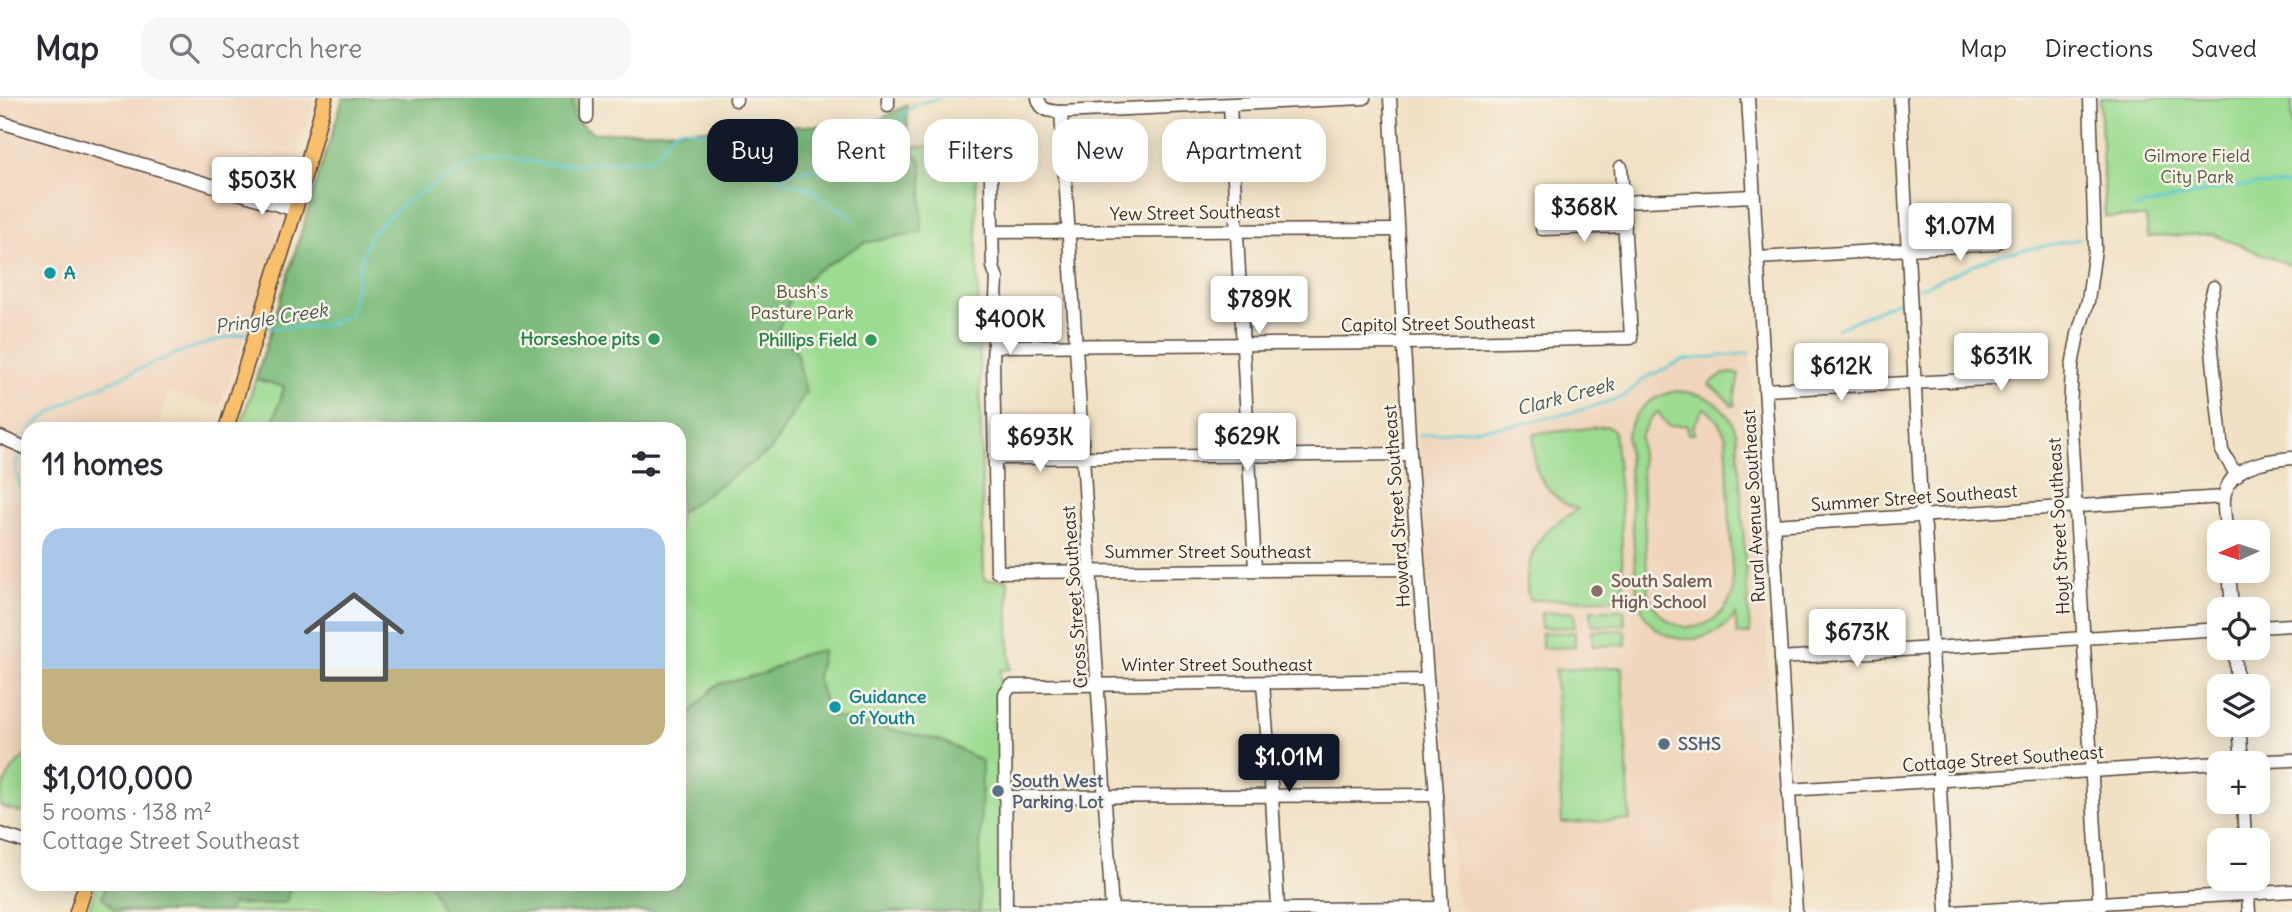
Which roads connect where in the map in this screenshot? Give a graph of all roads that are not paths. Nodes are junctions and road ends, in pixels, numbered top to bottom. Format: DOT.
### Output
graph roads {
  1 [pos="325,98"];
  2 [pos="587,98"];
  3 [pos="1364,98"];
  4 [pos="1390,98"];
  5 [pos="1748,98"];
  6 [pos="1900,98"];
  7 [pos="2090,98"];
  8 [pos="1342,99"];
  9 [pos="1191,102"];
  10 [pos="1040,103"];
  11 [pos="1230,104"];
  12 [pos="1061,112"];
  13 [pos="587,117"];
  14 [pos="0,122"];
  15 [pos="1621,167"];
  16 [pos="991,182"];
  17 [pos="1754,196"];
  18 [pos="1623,202"];
  19 [pos="295,210"];
  20 [pos="1625,226"];
  21 [pos="1542,229"];
  22 [pos="1235,230"];
  23 [pos="1398,230"];
  24 [pos="993,232"];
  25 [pos="1069,232"];
  26 [pos="1999,241"];
  27 [pos="1908,250"];
  28 [pos="1757,258"];
  29 [pos="2214,287"];
  30 [pos="1243,343"];
  31 [pos="1404,343"];
  32 [pos="1076,344"];
  33 [pos="994,346"];
  34 [pos="2007,371"];
  35 [pos="1915,382"];
  36 [pos="1765,390"];
  37 [pos="228,422"];
  38 [pos="2,438"];
  39 [pos="21,446"];
  40 [pos="1410,454"];
  41 [pos="1083,456"];
  42 [pos="1248,456"];
  43 [pos="996,458"];
  44 [pos="2292,458"];
  45 [pos="2237,476"];
  46 [pos="2224,497"];
  47 [pos="2075,506"];
  48 [pos="1923,515"];
  49 [pos="2225,520"];
  50 [pos="1773,524"];
  51 [pos="1255,569"];
  52 [pos="1419,569"];
  53 [pos="1091,570"];
  54 [pos="2292,625"];
  55 [pos="2270,626"];
  56 [pos="2207,630"];
  57 [pos="2083,638"];
  58 [pos="1931,647"];
  59 [pos="1781,658"];
  60 [pos="1427,680"];
  61 [pos="1263,683"];
  62 [pos="1098,684"];
  63 [pos="2292,760"];
  64 [pos="2270,761"];
  65 [pos="2207,764"];
  66 [pos="2091,771"];
  67 [pos="1939,781"];
  68 [pos="1788,790"];
  69 [pos="1436,795"];
  70 [pos="1272,796"];
  71 [pos="1005,797"];
  72 [pos="1104,797"];
  73 [pos="0,834"];
  74 [pos="21,841"];
  75 [pos="84,891"];
  76 [pos="2248,891"];
  77 [pos="2292,891"];
  78 [pos="2248,894"];
  79 [pos="1278,908"];
  80 [pos="2099,908"];
  81 [pos="1442,910"];
  82 [pos="1112,911"];
  83 [pos="76,912"];
  84 [pos="1006,912"];
  85 [pos="1796,912"];
  86 [pos="1947,912"];
  87 [pos="1955,912"];
  88 [pos="2249,912"];
  1 -- 19 [label="main road"];
  2 -- 13 [label="street"];
  3 -- 8 [label="street"];
  4 -- 23 [label="street, Howard Street Southeast"];
  5 -- 17 [label="street, Rural Avenue Southeast"];
  6 -- 27 [label="street"];
  7 -- 47 [label="street, Hoyt Street Southeast"];
  8 -- 11 [label="street"];
  9 -- 11 [label="street"];
  9 -- 12 [label="street"];
  10 -- 12 [label="street"];
  11 -- 22 [label="street"];
  12 -- 25 [label="street, Cross Street Southeast"];
  14 -- 19 [label="street"];
  15 -- 18 [label="street"];
  16 -- 24 [label="street"];
  17 -- 18 [label="street"];
  17 -- 28 [label="street, Rural Avenue Southeast"];
  18 -- 20 [label="street"];
  19 -- 37 [label="main road"];
  20 -- 21 [label="street"];
  20 -- 31 [label="street, Capitol Street Southeast"];
  22 -- 23 [label="street, Yew Street Southeast"];
  22 -- 25 [label="street, Yew Street Southeast"];
  22 -- 30 [label="street"];
  23 -- 31 [label="street, Howard Street Southeast"];
  24 -- 25 [label="street, Yew Street Southeast"];
  24 -- 33 [label="street"];
  25 -- 32 [label="street, Cross Street Southeast"];
  26 -- 27 [label="street"];
  27 -- 28 [label="street"];
  27 -- 35 [label="street"];
  28 -- 36 [label="street, Rural Avenue Southeast"];
  29 -- 45 [label="street"];
  30 -- 31 [label="street, Capitol Street Southeast"];
  30 -- 32 [label="street, Capitol Street Southeast"];
  30 -- 42 [label="street"];
  31 -- 40 [label="street, Howard Street Southeast"];
  32 -- 33 [label="street, Capitol Street Southeast"];
  32 -- 41 [label="street, Cross Street Southeast"];
  33 -- 43 [label="street"];
  34 -- 35 [label="street"];
  35 -- 36 [label="street"];
  35 -- 48 [label="street"];
  36 -- 50 [label="street, Rural Avenue Southeast"];
  38 -- 39 [label="street"];
  40 -- 42 [label="street"];
  40 -- 52 [label="street, Howard Street Southeast"];
  41 -- 42 [label="street"];
  41 -- 43 [label="street"];
  41 -- 53 [label="street, Cross Street Southeast"];
  42 -- 51 [label="street"];
  43 -- 53 [label="street, Summer Street Southeast"];
  44 -- 45 [label="street"];
  45 -- 46 [label="street"];
  46 -- 47 [label="street, Summer Street Southeast"];
  46 -- 49 [label="street"];
  47 -- 48 [label="street, Summer Street Southeast"];
  47 -- 57 [label="street, Hoyt Street Southeast"];
  48 -- 50 [label="street, Summer Street Southeast"];
  48 -- 58 [label="street"];
  50 -- 59 [label="street, Rural Avenue Southeast"];
  51 -- 52 [label="street, Summer Street Southeast"];
  51 -- 53 [label="street, Summer Street Southeast"];
  52 -- 60 [label="street, Howard Street Southeast"];
  53 -- 62 [label="street, Cross Street Southeast"];
  54 -- 55 [label="street"];
  56 -- 57 [label="street"];
  57 -- 58 [label="street"];
  57 -- 66 [label="street, Hoyt Street Southeast"];
  58 -- 59 [label="street"];
  58 -- 67 [label="street"];
  59 -- 68 [label="street, Rural Avenue Southeast"];
  60 -- 61 [label="street, Winter Street Southeast"];
  60 -- 69 [label="street, Howard Street Southeast"];
  61 -- 62 [label="street, Winter Street Southeast"];
  61 -- 70 [label="street"];
  62 -- 71 [label="street, Winter Street Southeast"];
  62 -- 72 [label="street, Cross Street Southeast"];
  63 -- 64 [label="street, Cottage Street Southeast"];
  65 -- 66 [label="street, Cottage Street Southeast"];
  66 -- 67 [label="street, Cottage Street Southeast"];
  66 -- 80 [label="street, Hoyt Street Southeast"];
  67 -- 68 [label="street, Cottage Street Southeast"];
  67 -- 86 [label="street"];
  68 -- 85 [label="street, Rural Avenue Southeast"];
  69 -- 70 [label="street"];
  69 -- 81 [label="street, Howard Street Southeast"];
  70 -- 72 [label="street"];
  70 -- 79 [label="street"];
  71 -- 72 [label="street"];
  71 -- 84 [label="street"];
  72 -- 82 [label="street, Cross Street Southeast"];
  73 -- 74 [label="street"];
  75 -- 83 [label="main road"];
  76 -- 78 [label="street"];
  77 -- 78 [label="street"];
  78 -- 80 [label="street"];
  78 -- 88 [label="street"];
  79 -- 81 [label="street"];
  79 -- 82 [label="street"];
  80 -- 87 [label="street"];
  82 -- 84 [label="street"];
}
